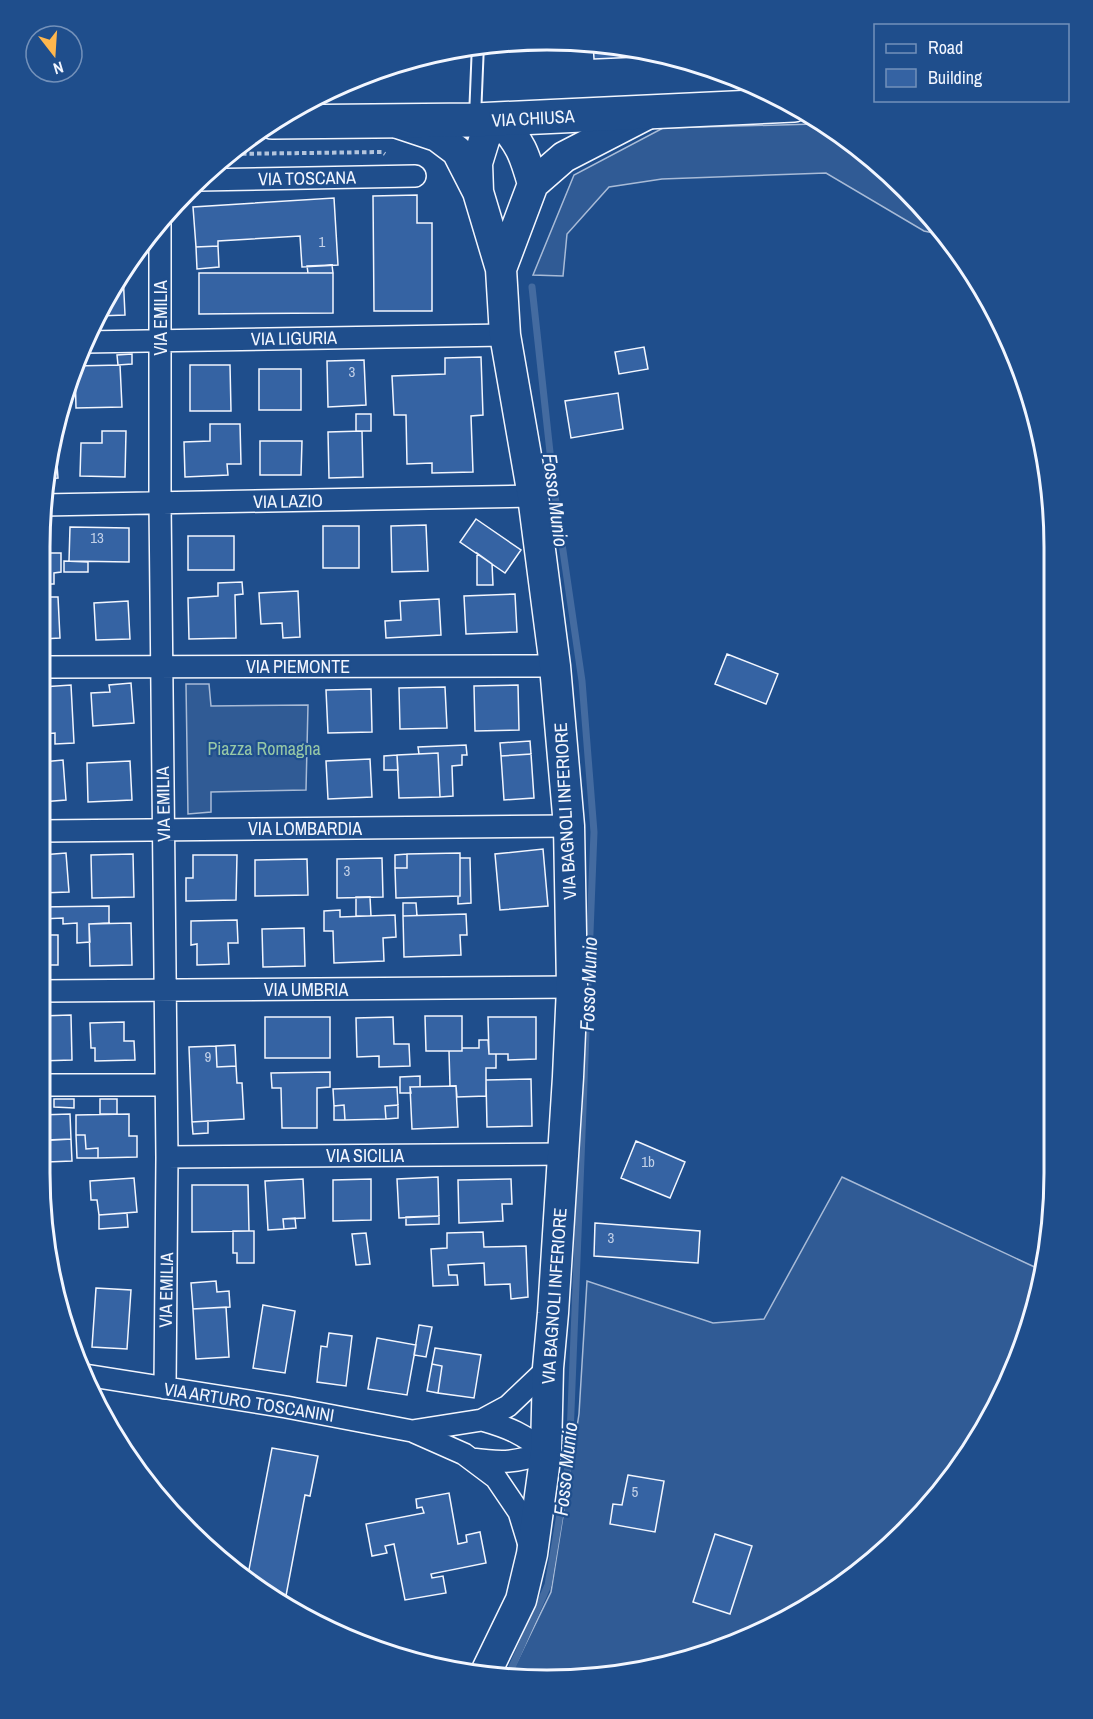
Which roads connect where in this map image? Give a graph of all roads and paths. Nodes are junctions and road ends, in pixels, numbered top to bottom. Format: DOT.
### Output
graph roads {
  1 [pos="479,54"];
  2 [pos="775,106"];
  3 [pos="651,112"];
  4 [pos="487,120"];
  5 [pos="393,121"];
  6 [pos="288,122"];
  7 [pos="415,176"];
  8 [pos="212,180"];
  9 [pos="532,184"];
  10 [pos="478,192"];
  11 [pos="160,235"];
  12 [pos="501,269"];
  13 [pos="505,335"];
  14 [pos="159,341"];
  15 [pos="94,342"];
  16 [pos="533,496"];
  17 [pos="160,503"];
  18 [pos="52,505"];
  19 [pos="162,666"];
  20 [pos="555,666"];
  21 [pos="50,667"];
  22 [pos="569,826"];
  23 [pos="163,829"];
  24 [pos="50,831"];
  25 [pos="572,987"];
  26 [pos="165,990"];
  27 [pos="50,991"];
  28 [pos="166,1084"];
  29 [pos="50,1086"];
  30 [pos="563,1154"];
  31 [pos="167,1156"];
  32 [pos="548,1368"];
  33 [pos="93,1376"];
  34 [pos="165,1388"];
  35 [pos="483,1420"];
  36 [pos="412,1431"];
  37 [pos="546,1452"];
  38 [pos="470,1459"];
  39 [pos="532,1554"];
  40 [pos="489,1666"];
  1 -- 4 [label="lane"];
  2 -- 3 [label="main road, VIA CHIUSA"];
  3 -- 4 [label="main road, VIA CHIUSA"];
  3 -- 9 [label="street, VIA BAGNOLI INFERIORE"];
  4 -- 5 [label="main road, VIA CHIUSA"];
  4 -- 9 [label="street"];
  4 -- 10 [label="street, VIA BAGNOLI INFERIORE"];
  5 -- 6 [label="main road, VIA CHIUSA"];
  5 -- 10 [label="street, VIA BAGNOLI INFERIORE"];
  7 -- 8 [label="street, VIA TOSCANA"];
  9 -- 12 [label="street, VIA BAGNOLI INFERIORE"];
  10 -- 12 [label="street, VIA BAGNOLI INFERIORE"];
  11 -- 14 [label="street, VIA EMILIA"];
  12 -- 13 [label="street, VIA BAGNOLI INFERIORE"];
  13 -- 14 [label="street, VIA LIGURIA"];
  13 -- 16 [label="street, VIA BAGNOLI INFERIORE"];
  14 -- 15 [label="street, VIA LIGURIA"];
  14 -- 17 [label="street, VIA EMILIA"];
  16 -- 17 [label="street, VIA LAZIO"];
  16 -- 20 [label="street, VIA BAGNOLI INFERIORE"];
  17 -- 18 [label="street, VIA LAZIO"];
  17 -- 19 [label="street, VIA EMILIA"];
  19 -- 20 [label="street, VIA PIEMONTE"];
  19 -- 21 [label="street, VIA PIEMONTE"];
  19 -- 23 [label="street, VIA EMILIA"];
  20 -- 22 [label="street, VIA BAGNOLI INFERIORE"];
  22 -- 23 [label="street, VIA LOMBARDIA"];
  22 -- 25 [label="street, VIA BAGNOLI INFERIORE"];
  23 -- 24 [label="street, VIA LOMBARDIA"];
  23 -- 26 [label="street, VIA EMILIA"];
  25 -- 26 [label="street, VIA UMBRIA"];
  25 -- 30 [label="street, VIA BAGNOLI INFERIORE"];
  26 -- 27 [label="street, VIA UMBRIA"];
  26 -- 28 [label="street, VIA EMILIA"];
  28 -- 29 [label="street"];
  28 -- 31 [label="street, VIA EMILIA"];
  30 -- 31 [label="street, VIA SICILIA"];
  30 -- 32 [label="street, VIA BAGNOLI INFERIORE"];
  31 -- 34 [label="street, VIA EMILIA"];
  32 -- 35 [label="street, VIA ARTURO TOSCANINI"];
  32 -- 37 [label="street, VIA BAGNOLI INFERIORE"];
  33 -- 34 [label="street, VIA ARTURO TOSCANINI"];
  34 -- 36 [label="street, VIA ARTURO TOSCANINI"];
  35 -- 36 [label="street, VIA ARTURO TOSCANINI"];
  35 -- 37 [label="street"];
  36 -- 38 [label="street, VIA ARTURO TOSCANINI"];
  37 -- 38 [label="street"];
  37 -- 39 [label="street, VIA BAGNOLI INFERIORE"];
  38 -- 39 [label="street, VIA ARTURO TOSCANINI"];
  39 -- 40 [label="street, VIA BAGNOLI INFERIORE"];
}
